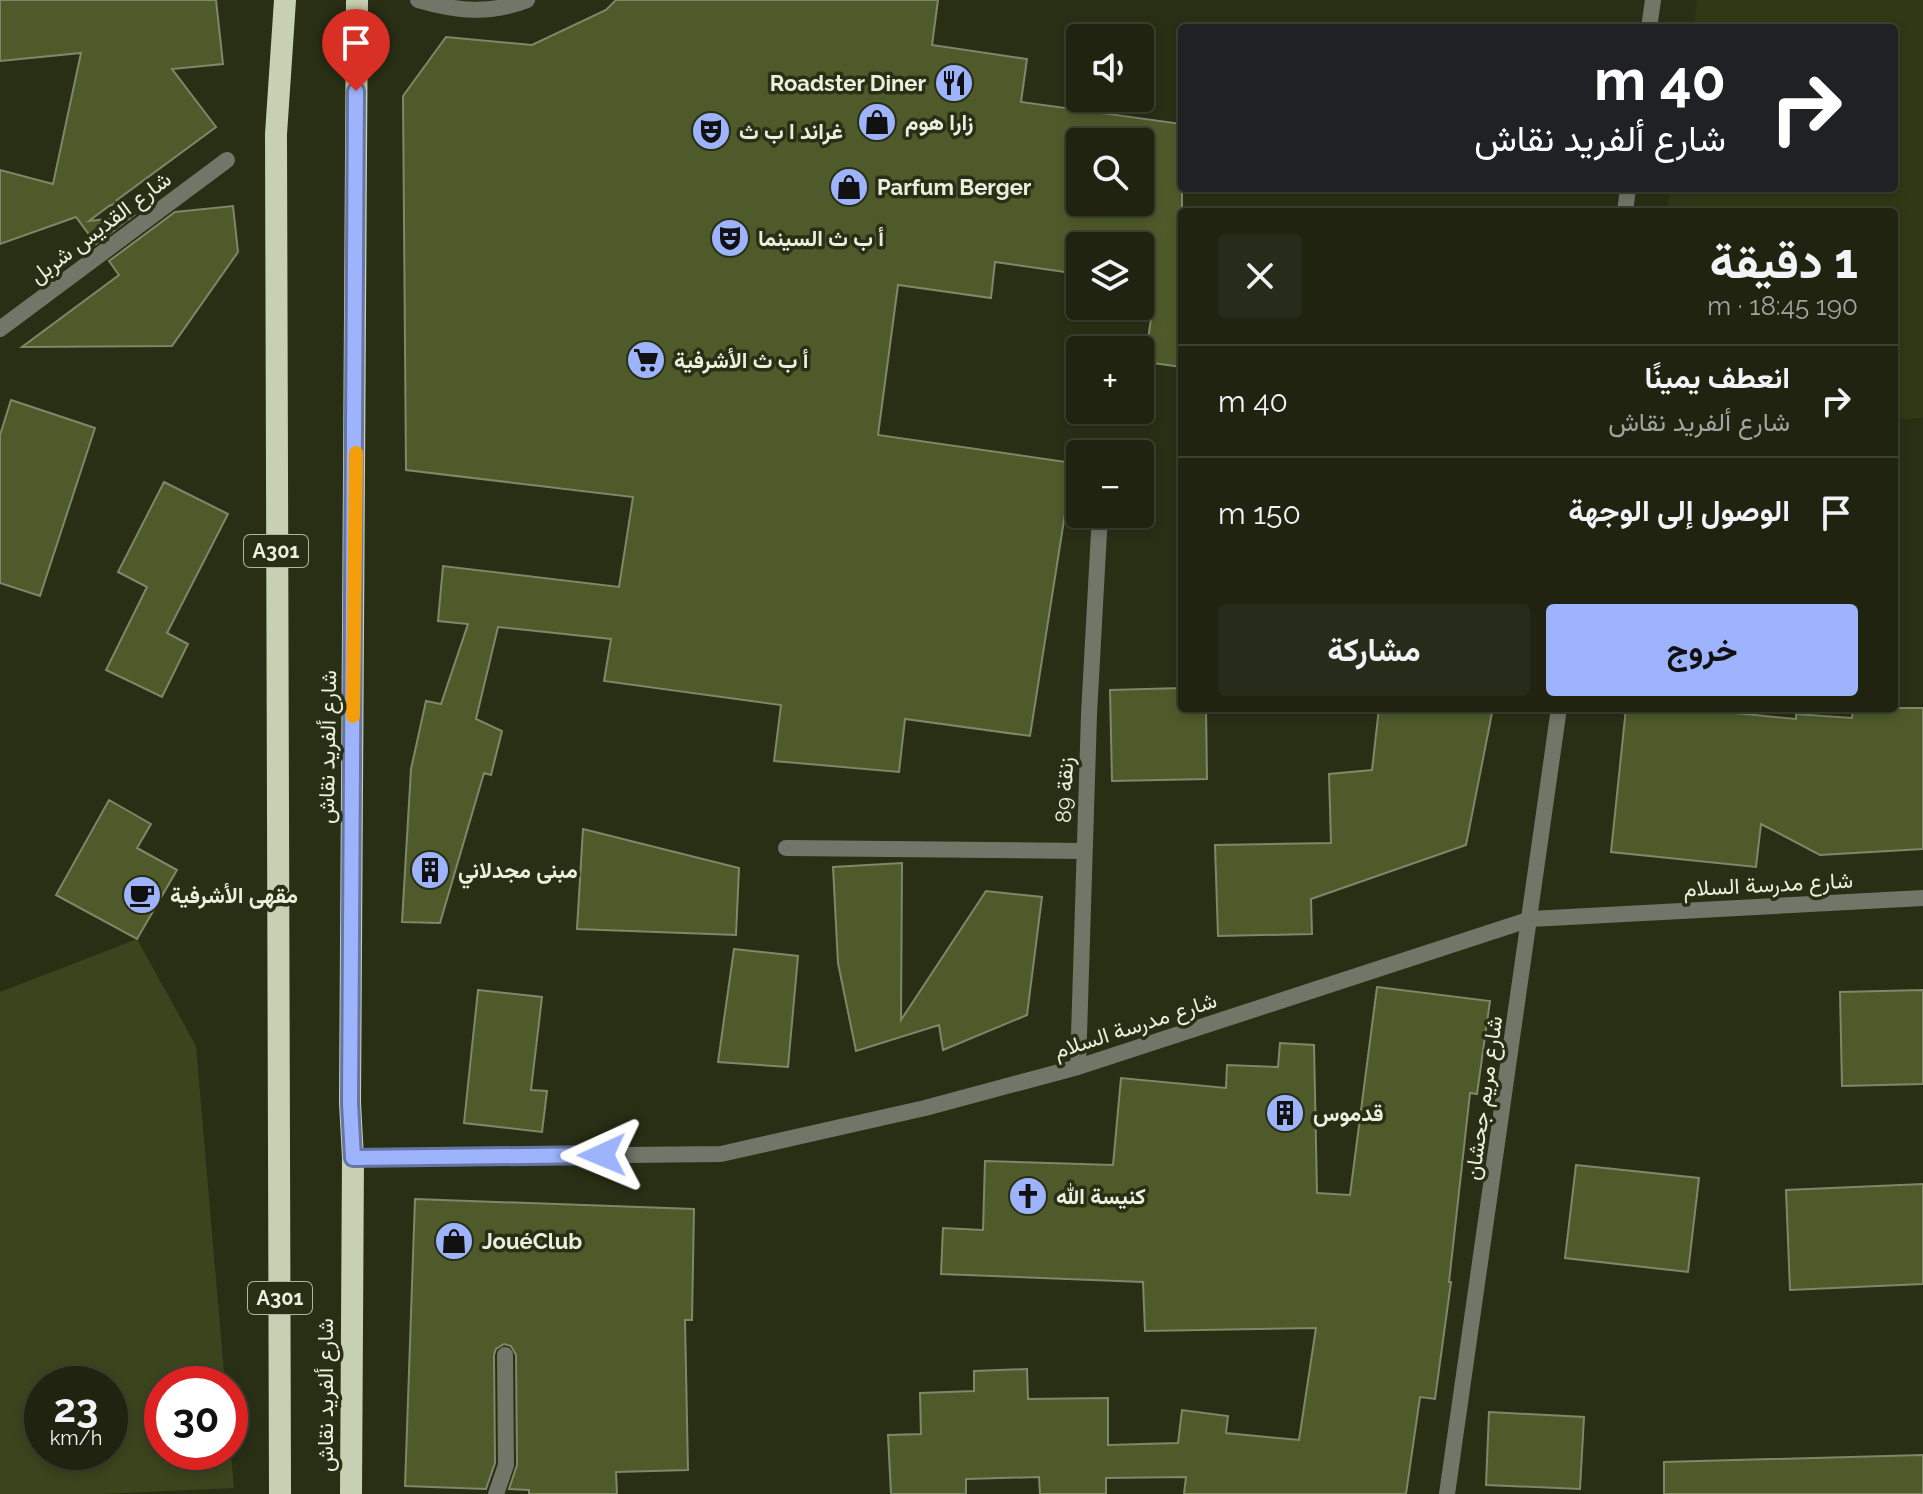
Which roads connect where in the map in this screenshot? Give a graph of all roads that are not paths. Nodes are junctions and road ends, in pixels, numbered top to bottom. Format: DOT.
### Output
graph roads {
  1 [pos="285,0"];
  2 [pos="357,0"];
  3 [pos="418,0"];
  4 [pos="527,0"];
  5 [pos="1653,0"];
  6 [pos="1650,24"];
  7 [pos="227,160"];
  8 [pos="0,329"];
  9 [pos="1099,528"];
  10 [pos="1558,712"];
  11 [pos="786,848"];
  12 [pos="1084,851"];
  13 [pos="1923,898"];
  14 [pos="1531,919"];
  15 [pos="1078,1067"];
  16 [pos="353,1158"];
  17 [pos="505,1355"];
  18 [pos="280,1494"];
  19 [pos="351,1494"];
  20 [pos="496,1494"];
  21 [pos="1447,1494"];
  1 -- 18 [label="highway, A301"];
  2 -- 16 [label="highway, شارع ألفريد نقاش"];
  3 -- 4 [label="street"];
  5 -- 6 [label="street"];
  7 -- 8 [label="street, شارع القديس شربل"];
  9 -- 12 [label="street, زنقة 89"];
  10 -- 14 [label="street, شارع مريم جحشان"];
  11 -- 12 [label="street"];
  12 -- 15 [label="street, زنقة 89"];
  13 -- 14 [label="street, شارع مدرسة السلام"];
  14 -- 15 [label="street, شارع مدرسة السلام"];
  14 -- 21 [label="street, شارع مريم جحشان"];
  15 -- 16 [label="street, شارع مدرسة السلام"];
  16 -- 19 [label="highway, شارع ألفريد نقاش"];
  17 -- 20 [label="street"];
}
